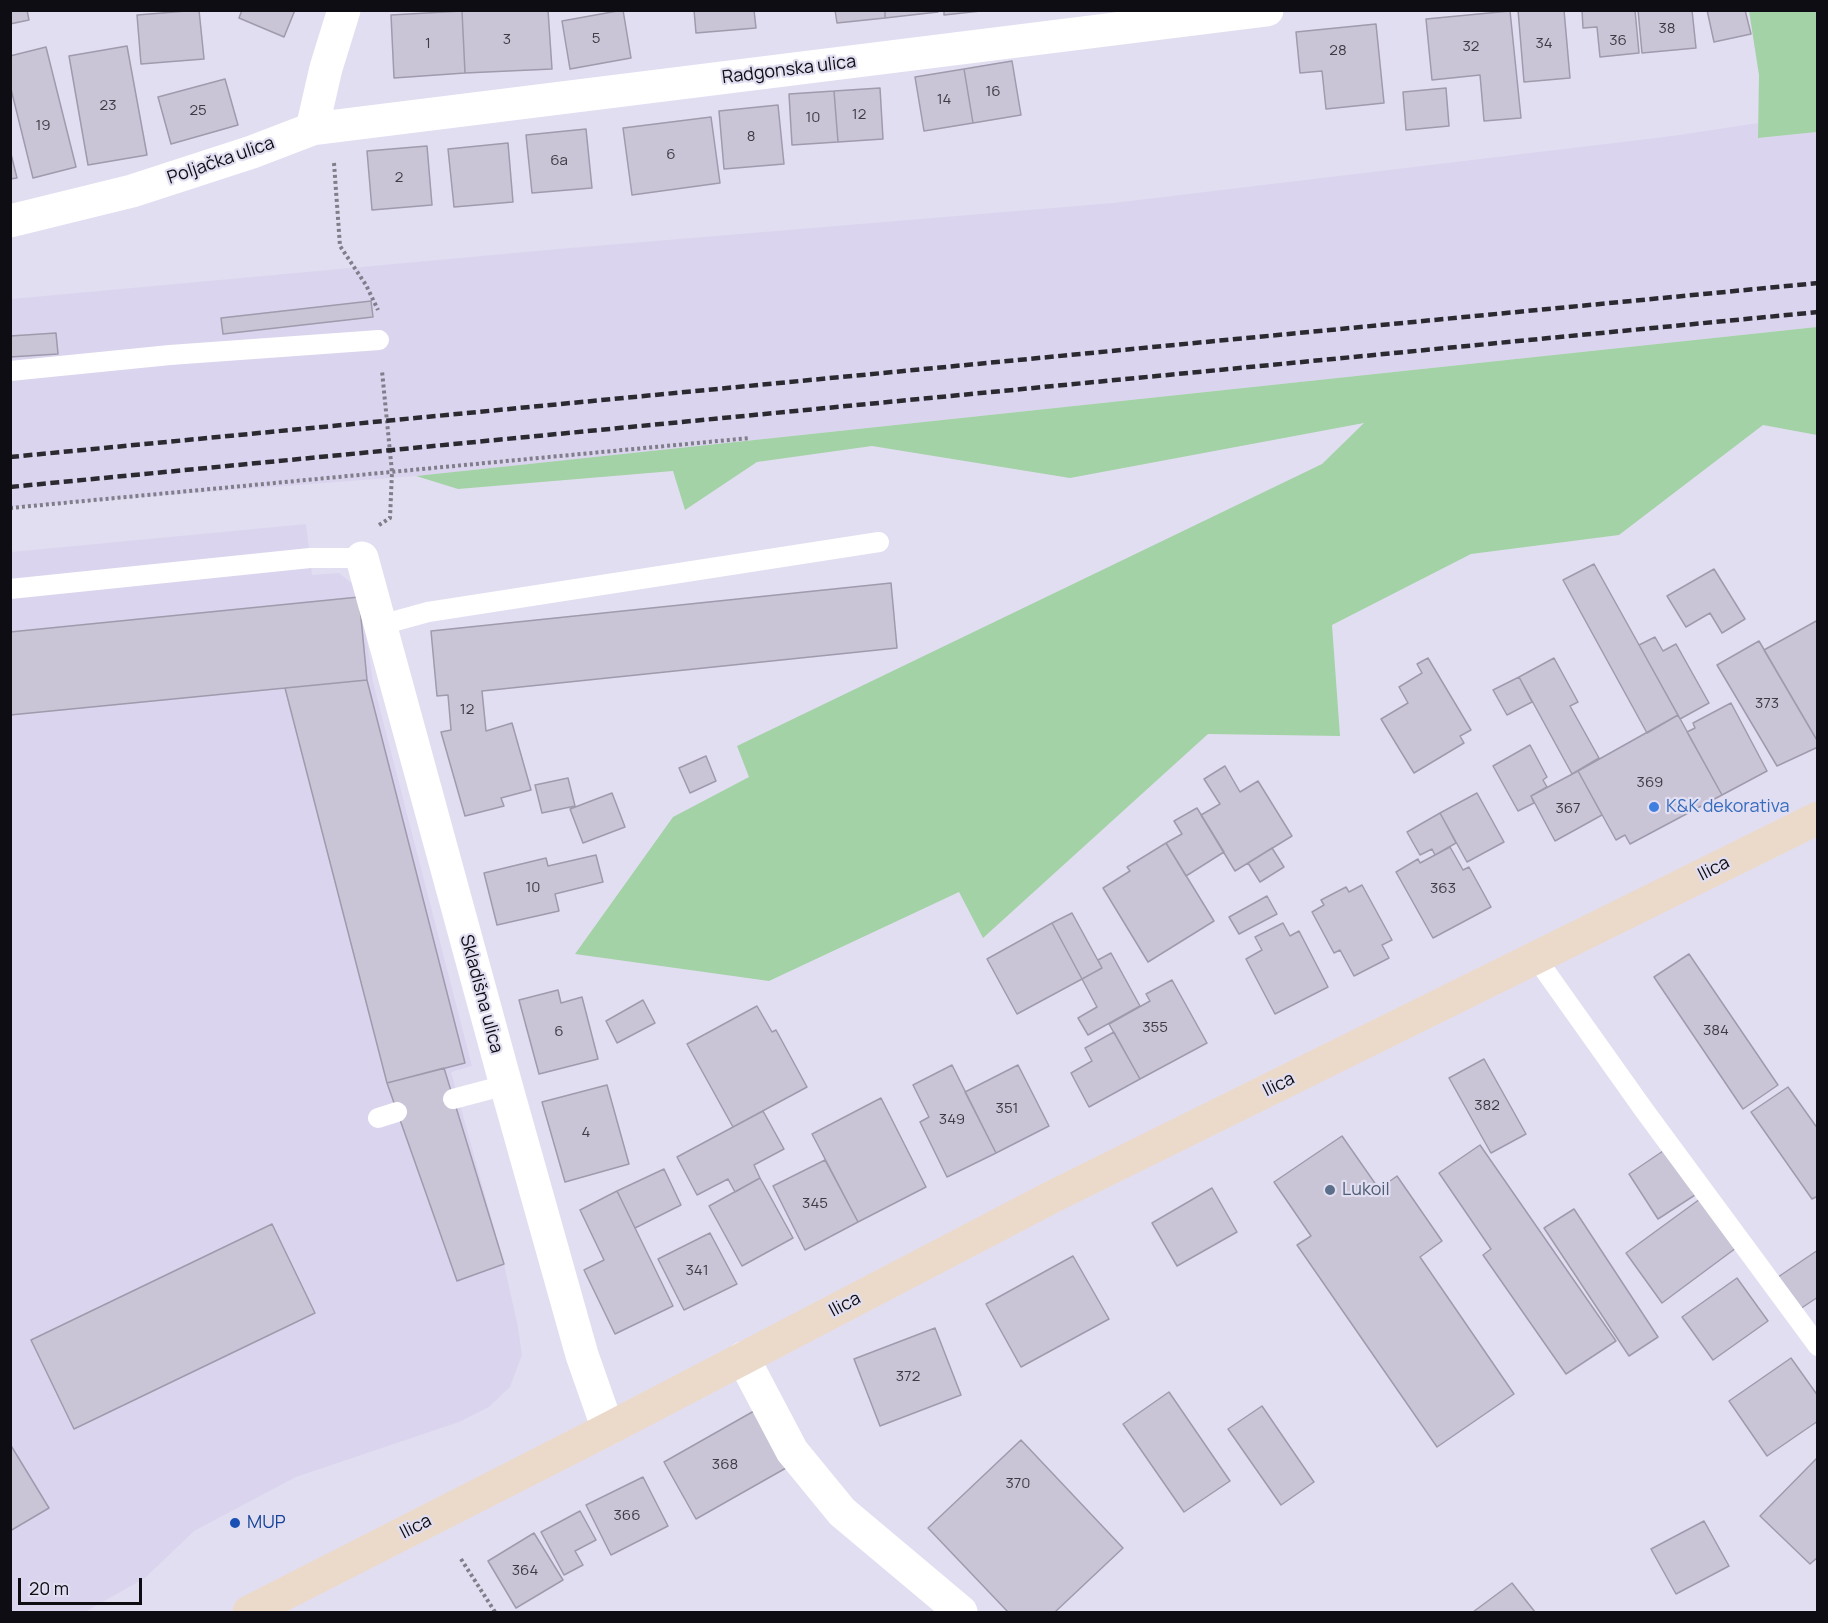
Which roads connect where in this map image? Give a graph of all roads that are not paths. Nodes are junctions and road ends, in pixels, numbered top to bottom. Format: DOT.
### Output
graph roads {
  1 [pos="344,10"];
  2 [pos="1267,10"];
  3 [pos="322,128"];
  4 [pos="10,221"];
  5 [pos="379,340"];
  6 [pos="10,371"];
  7 [pos="879,542"];
  8 [pos="362,558"];
  9 [pos="10,589"];
  10 [pos="381,625"];
  11 [pos="1818,818"];
  12 [pos="1536,958"];
  13 [pos="506,1085"];
  14 [pos="453,1099"];
  15 [pos="397,1112"];
  16 [pos="378,1118"];
  17 [pos="1818,1346"];
  18 [pos="743,1358"];
  19 [pos="608,1429"];
  20 [pos="249,1612"];
  21 [pos="961,1612"];
  1 -- 3 [label="street"];
  2 -- 3 [label="street, Radgonska ulica"];
  3 -- 4 [label="street, Poljačka ulica"];
  5 -- 6 [label="lane"];
  7 -- 10 [label="lane"];
  8 -- 9 [label="lane"];
  8 -- 10 [label="street, Skladišna ulica"];
  10 -- 13 [label="street, Skladišna ulica"];
  11 -- 12 [label="main road, Ilica"];
  12 -- 17 [label="lane"];
  12 -- 18 [label="main road, Ilica"];
  13 -- 14 [label="lane"];
  13 -- 19 [label="street, Skladišna ulica"];
  15 -- 16 [label="lane"];
  18 -- 19 [label="main road, Ilica"];
  18 -- 21 [label="street"];
  19 -- 20 [label="main road, Ilica"];
}
